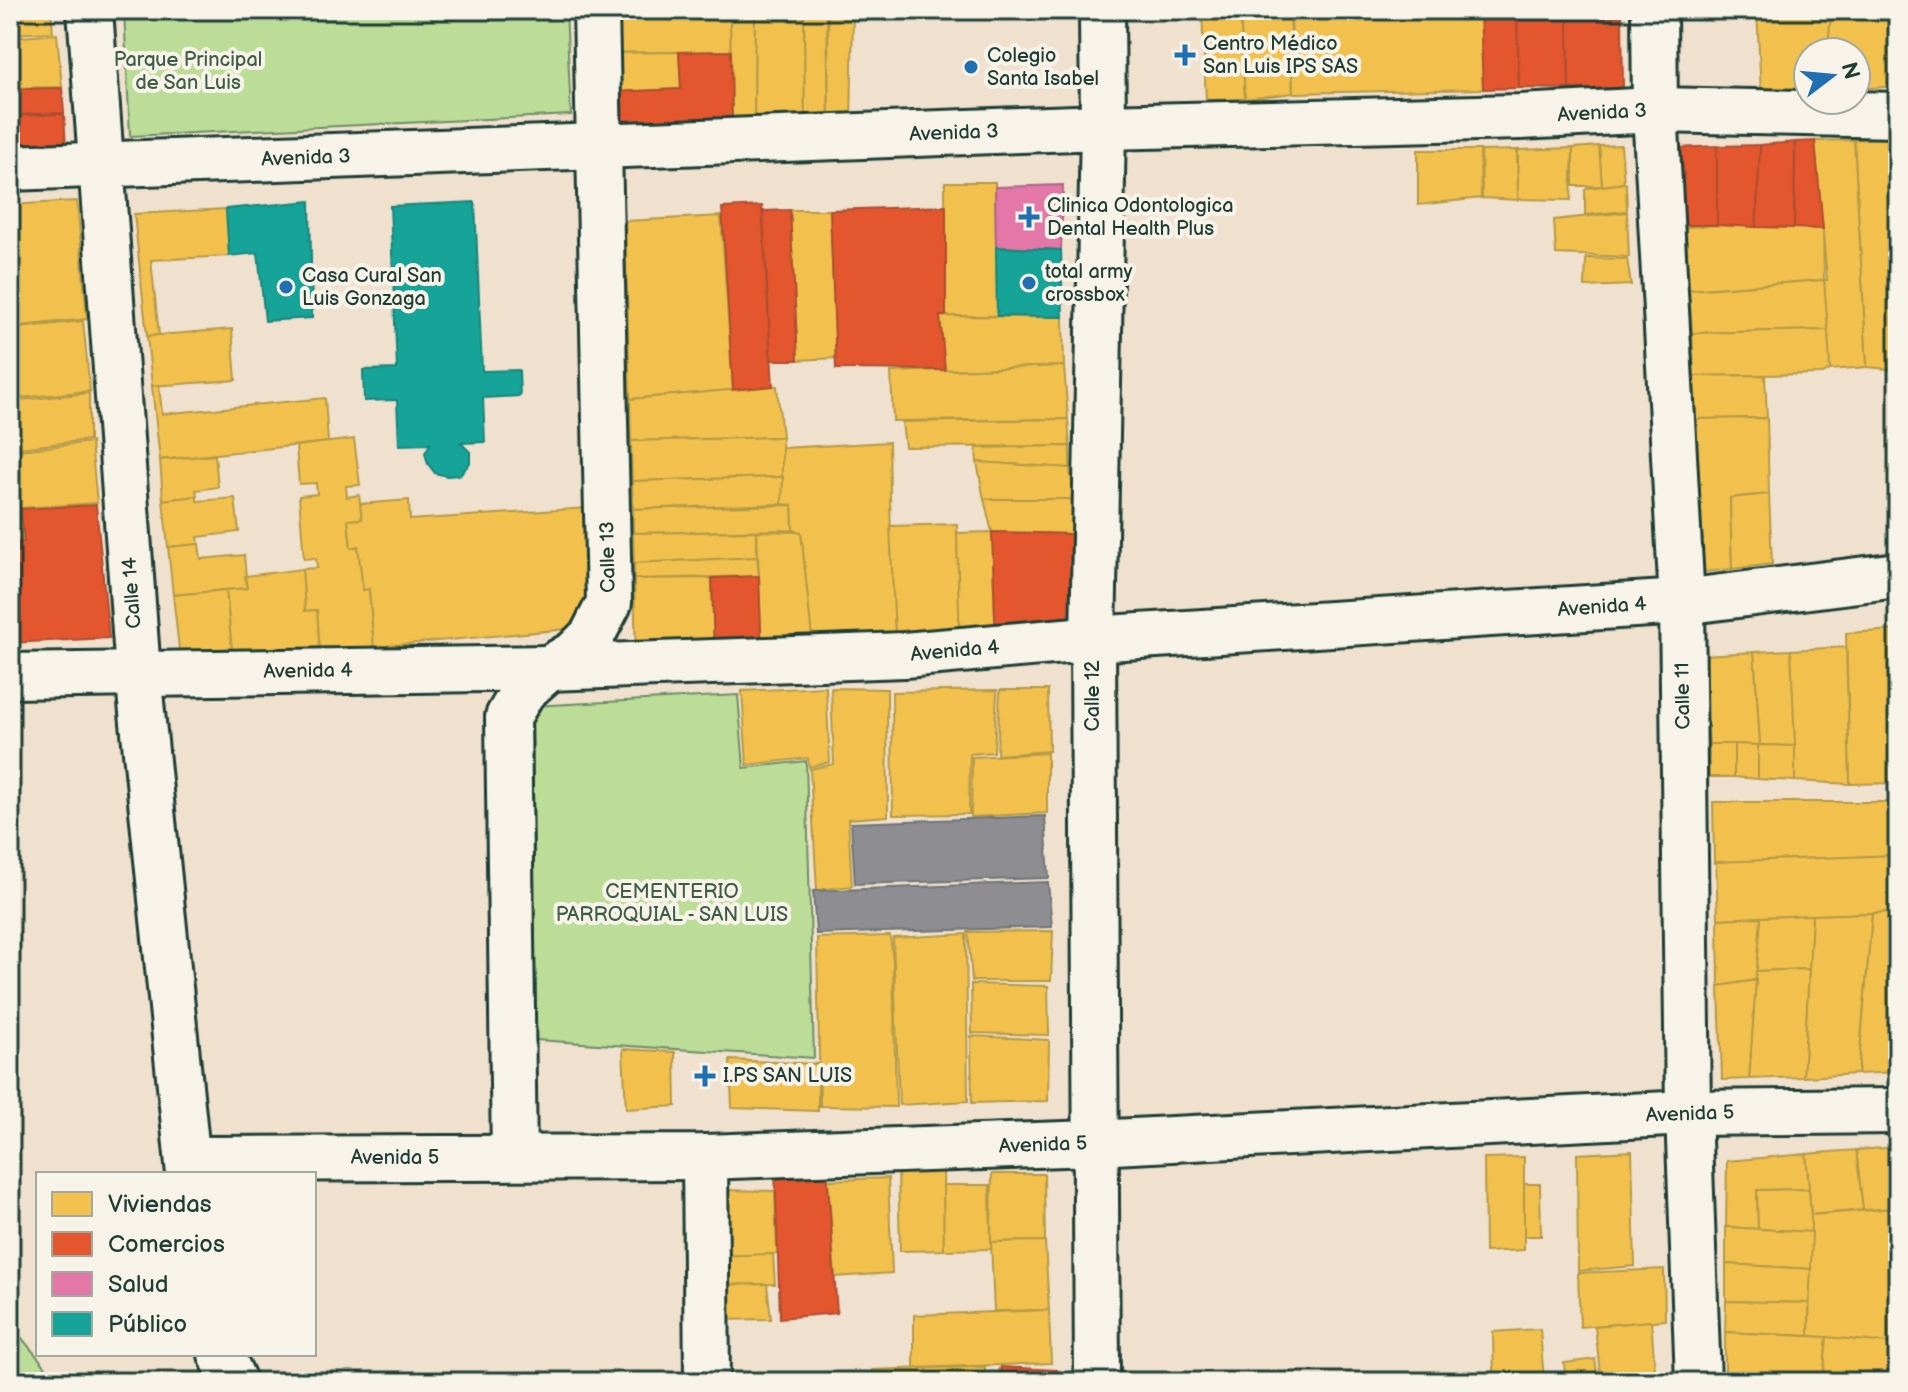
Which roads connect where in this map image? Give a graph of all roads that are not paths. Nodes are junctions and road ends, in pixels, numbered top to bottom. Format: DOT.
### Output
graph roads {
  1 [pos="90,10"];
  2 [pos="596,10"];
  3 [pos="1102,10"];
  4 [pos="1654,10"];
  5 [pos="1655,110"];
  6 [pos="1898,115"];
  7 [pos="1103,127"];
  8 [pos="601,147"];
  9 [pos="101,165"];
  10 [pos="10,168"];
  11 [pos="1898,575"];
  12 [pos="1682,602"];
  13 [pos="1093,640"];
  14 [pos="549,668"];
  15 [pos="138,673"];
  16 [pos="10,676"];
  17 [pos="1898,1111"];
  18 [pos="1688,1113"];
  19 [pos="1093,1143"];
  20 [pos="514,1157"];
  21 [pos="705,1157"];
  22 [pos="188,1167"];
  23 [pos="222,1356"];
  24 [pos="234,1382"];
  25 [pos="707,1382"];
  26 [pos="1097,1382"];
  27 [pos="1698,1382"];
  1 -- 9 [label="street, Calle 14"];
  2 -- 8 [label="street, Calle 13"];
  3 -- 7 [label="street, Calle 12"];
  4 -- 5 [label="street, Calle 11"];
  5 -- 6 [label="street, Avenida 3"];
  5 -- 7 [label="street, Avenida 3"];
  5 -- 12 [label="street, Calle 11"];
  7 -- 8 [label="street, Avenida 3"];
  7 -- 13 [label="street, Calle 12"];
  8 -- 9 [label="street, Avenida 3"];
  8 -- 14 [label="street, Calle 13"];
  9 -- 10 [label="street, Avenida 3"];
  9 -- 15 [label="street, Calle 14"];
  11 -- 12 [label="street, Avenida 4"];
  12 -- 13 [label="street, Avenida 4"];
  12 -- 18 [label="street, Calle 11"];
  13 -- 14 [label="street, Avenida 4"];
  13 -- 19 [label="street, Calle 12"];
  14 -- 15 [label="street, Avenida 4"];
  14 -- 20 [label="street, Calle 13"];
  15 -- 16 [label="street, Avenida 4"];
  15 -- 22 [label="street, Calle 14"];
  17 -- 18 [label="street, Avenida 5"];
  18 -- 19 [label="street, Avenida 5"];
  18 -- 27 [label="street, Calle 11"];
  19 -- 21 [label="street, Avenida 5"];
  19 -- 26 [label="street, Calle 12"];
  20 -- 21 [label="street, Avenida 5"];
  20 -- 22 [label="street, Avenida 5"];
  21 -- 25 [label="street"];
  23 -- 24 [label="street"];
}
